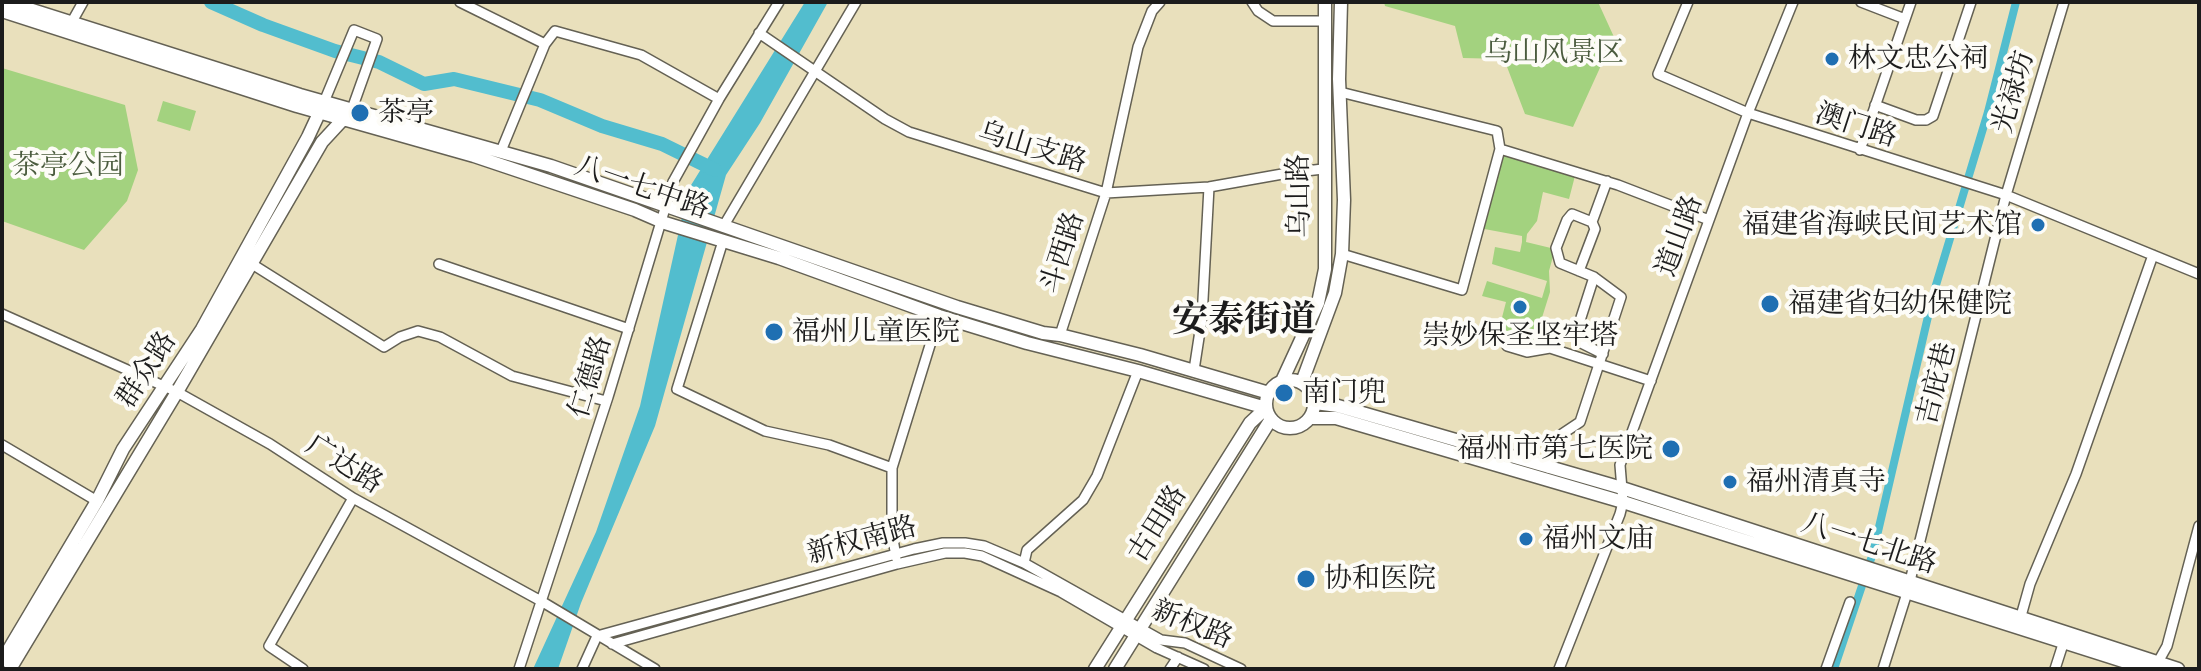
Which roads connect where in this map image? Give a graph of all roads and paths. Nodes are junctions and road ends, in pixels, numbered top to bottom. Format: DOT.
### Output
graph roads {
  1 [pos="7,2"];
  2 [pos="83,2"];
  3 [pos="460,2"];
  4 [pos="779,2"];
  5 [pos="856,2"];
  6 [pos="1160,2"];
  7 [pos="1252,2"];
  8 [pos="1325,2"];
  9 [pos="1341,2"];
  10 [pos="1688,2"];
  11 [pos="1793,2"];
  12 [pos="1861,2"];
  13 [pos="1911,2"];
  14 [pos="1971,2"];
  15 [pos="2064,2"];
  16 [pos="2,11"];
  17 [pos="1905,19"];
  18 [pos="1325,21"];
  19 [pos="69,27"];
  20 [pos="759,33"];
  21 [pos="545,44"];
  22 [pos="815,72"];
  23 [pos="1340,92"];
  24 [pos="719,99"];
  25 [pos="1875,105"];
  26 [pos="322,107"];
  27 [pos="1748,113"];
  28 [pos="348,114"];
  29 [pos="1500,149"];
  30 [pos="1860,150"];
  31 [pos="501,151"];
  32 [pos="1323,169"];
  33 [pos="1607,181"];
  34 [pos="1209,187"];
  35 [pos="1106,193"];
  36 [pos="2006,195"];
  37 [pos="668,207"];
  38 [pos="1709,220"];
  39 [pos="1592,222"];
  40 [pos="666,223"];
  41 [pos="722,236"];
  42 [pos="1342,254"];
  43 [pos="2153,255"];
  44 [pos="252,264"];
  45 [pos="439,264"];
  46 [pos="1579,271"];
  47 [pos="2199,274"];
  48 [pos="1594,277"];
  49 [pos="2,314"];
  50 [pos="939,316"];
  51 [pos="629,329"];
  52 [pos="1060,335"];
  53 [pos="1507,346"];
  54 [pos="1601,358"];
  55 [pos="1194,370"];
  56 [pos="1138,371"];
  57 [pos="1282,381"];
  58 [pos="1651,381"];
  59 [pos="1302,382"];
  60 [pos="171,389"];
  61 [pos="1269,393"];
  62 [pos="606,401"];
  63 [pos="1315,403"];
  64 [pos="1269,413"];
  65 [pos="1311,418"];
  66 [pos="2,445"];
  67 [pos="892,468"];
  68 [pos="1548,468"];
  69 [pos="1622,488"];
  70 [pos="353,498"];
  71 [pos="97,501"];
  72 [pos="1623,502"];
  73 [pos="2199,526"];
  74 [pos="896,559"];
  75 [pos="1024,563"];
  76 [pos="1850,569"];
  77 [pos="1908,588"];
  78 [pos="541,601"];
  79 [pos="1850,602"];
  80 [pos="2021,616"];
  81 [pos="1124,624"];
  82 [pos="1138,632"];
  83 [pos="597,636"];
  84 [pos="2064,641"];
  85 [pos="612,644"];
  86 [pos="1178,657"];
  87 [pos="2,661"];
  88 [pos="2153,665"];
  89 [pos="10,669"];
  90 [pos="303,669"];
  91 [pos="519,669"];
  92 [pos="582,669"];
  93 [pos="655,669"];
  94 [pos="1095,669"];
  95 [pos="1115,669"];
  96 [pos="1170,669"];
  97 [pos="1204,669"];
  98 [pos="1241,669"];
  99 [pos="1559,669"];
  100 [pos="1826,669"];
  101 [pos="1883,669"];
  102 [pos="2055,669"];
  103 [pos="2178,669"];
  1 -- 19 [label="main road, 八一七中路"];
  2 -- 19 [label="street"];
  3 -- 21 [label="street"];
  4 -- 20 [label="street"];
  5 -- 22 [label="street"];
  6 -- 35 [label="street, 斗西路"];
  7 -- 18 [label="street"];
  8 -- 18 [label="main road, 乌山路"];
  9 -- 23 [label="main road, 乌山路"];
  10 -- 27 [label="street, 澳门路"];
  11 -- 27 [label="street, 道山路"];
  12 -- 17 [label="street"];
  13 -- 17 [label="street"];
  14 -- 25 [label="street"];
  15 -- 36 [label="street, 光禄坊"];
  16 -- 19 [label="main road, 八一七中路"];
  17 -- 25 [label="street"];
  18 -- 32 [label="main road, 乌山路"];
  19 -- 26 [label="main road, 八一七中路"];
  20 -- 22 [label="street, 乌山支路"];
  20 -- 24 [label="street"];
  21 -- 24 [label="street"];
  21 -- 31 [label="street"];
  22 -- 35 [label="street, 乌山支路"];
  22 -- 41 [label="street"];
  23 -- 29 [label="street"];
  23 -- 42 [label="main road, 乌山路"];
  24 -- 37 [label="street, 仁德路"];
  25 -- 30 [label="street"];
  26 -- 28 [label="main road, 八一七中路"];
  26 -- 28 [label="street"];
  26 -- 60 [label="main road, 群众路"];
  27 -- 30 [label="street, 澳门路"];
  27 -- 38 [label="street, 道山路"];
  28 -- 31 [label="main road, 八一七中路"];
  28 -- 40 [label="main road, 八一七中路"];
  28 -- 44 [label="main road"];
  29 -- 33 [label="street"];
  29 -- 42 [label="street"];
  30 -- 36 [label="street, 澳门路"];
  31 -- 37 [label="main road, 八一七中路"];
  32 -- 34 [label="street, 乌山支路"];
  32 -- 57 [label="main road, 乌山路"];
  33 -- 38 [label="street"];
  33 -- 39 [label="street"];
  34 -- 35 [label="street, 乌山支路"];
  34 -- 55 [label="street"];
  35 -- 52 [label="street, 斗西路"];
  36 -- 43 [label="street"];
  36 -- 77 [label="street, 吉庇巷"];
  37 -- 40 [label="street, 仁德路"];
  37 -- 41 [label="main road, 八一七中路"];
  38 -- 58 [label="street, 道山路"];
  39 -- 46 [label="street"];
  39 -- 46 [label="street"];
  40 -- 41 [label="main road, 八一七中路"];
  40 -- 51 [label="street, 仁德路"];
  41 -- 50 [label="main road, 八一七中路"];
  41 -- 52 [label="main road, 八一七中路"];
  41 -- 67 [label="street"];
  42 -- 59 [label="main road, 乌山路"];
  43 -- 47 [label="street"];
  43 -- 80 [label="street"];
  44 -- 60 [label="main road"];
  44 -- 62 [label="street"];
  45 -- 51 [label="street"];
  46 -- 48 [label="street"];
  48 -- 54 [label="street"];
  48 -- 54 [label="street"];
  49 -- 60 [label="street, 广达路"];
  50 -- 56 [label="main road, 八一七中路"];
  50 -- 67 [label="street"];
  51 -- 62 [label="street, 仁德路"];
  52 -- 55 [label="main road, 八一七中路"];
  53 -- 54 [label="street"];
  54 -- 58 [label="street"];
  54 -- 68 [label="street"];
  55 -- 61 [label="main road, 八一七中路"];
  56 -- 64 [label="main road, 八一七中路"];
  56 -- 75 [label="street"];
  57 -- 59 [label="main road"];
  57 -- 61 [label="main road"];
  58 -- 69 [label="street, 道山路"];
  59 -- 63 [label="main road"];
  60 -- 70 [label="street, 广达路"];
  60 -- 71 [label="main road, 群众路"];
  60 -- 89 [label="main road"];
  61 -- 64 [label="main road"];
  62 -- 78 [label="street, 仁德路"];
  63 -- 65 [label="main road"];
  63 -- 68 [label="main road, 八一七北路"];
  64 -- 65 [label="main road"];
  64 -- 81 [label="main road, 古田路"];
  64 -- 82 [label="main road, 古田路"];
  65 -- 72 [label="main road"];
  66 -- 71 [label="street"];
  67 -- 74 [label="street"];
  68 -- 69 [label="main road, 八一七北路"];
  69 -- 72 [label="street, 道山路"];
  69 -- 76 [label="main road, 八一七北路"];
  70 -- 78 [label="street, 广达路"];
  70 -- 90 [label="street"];
  71 -- 87 [label="main road, 群众路"];
  72 -- 76 [label="main road"];
  72 -- 99 [label="street"];
  73 -- 88 [label="street"];
  74 -- 75 [label="street, 新权南路"];
  74 -- 81 [label="street, 新权南路"];
  74 -- 83 [label="street, 新权南路"];
  74 -- 85 [label="street, 新权南路"];
  75 -- 81 [label="street, 新权南路"];
  76 -- 77 [label="main road, 八一七北路"];
  77 -- 80 [label="main road, 八一七北路"];
  77 -- 84 [label="main road, 八一七北路"];
  77 -- 101 [label="street, 吉庇巷"];
  78 -- 83 [label="street, 广达路"];
  78 -- 91 [label="street, 仁德路"];
  79 -- 100 [label="street"];
  80 -- 88 [label="main road, 八一七北路"];
  81 -- 82 [label="street, 新权路"];
  81 -- 94 [label="main road, 古田路"];
  82 -- 86 [label="street, 新权路"];
  82 -- 95 [label="main road, 古田路"];
  82 -- 98 [label="street, 新权路"];
  83 -- 85 [label="street, 广达路"];
  83 -- 92 [label="street"];
  84 -- 88 [label="main road, 八一七北路"];
  84 -- 102 [label="street"];
  85 -- 93 [label="street, 广达路"];
  86 -- 96 [label="street"];
  86 -- 97 [label="street, 新权路"];
  88 -- 103 [label="main road, 八一七北路"];
}
